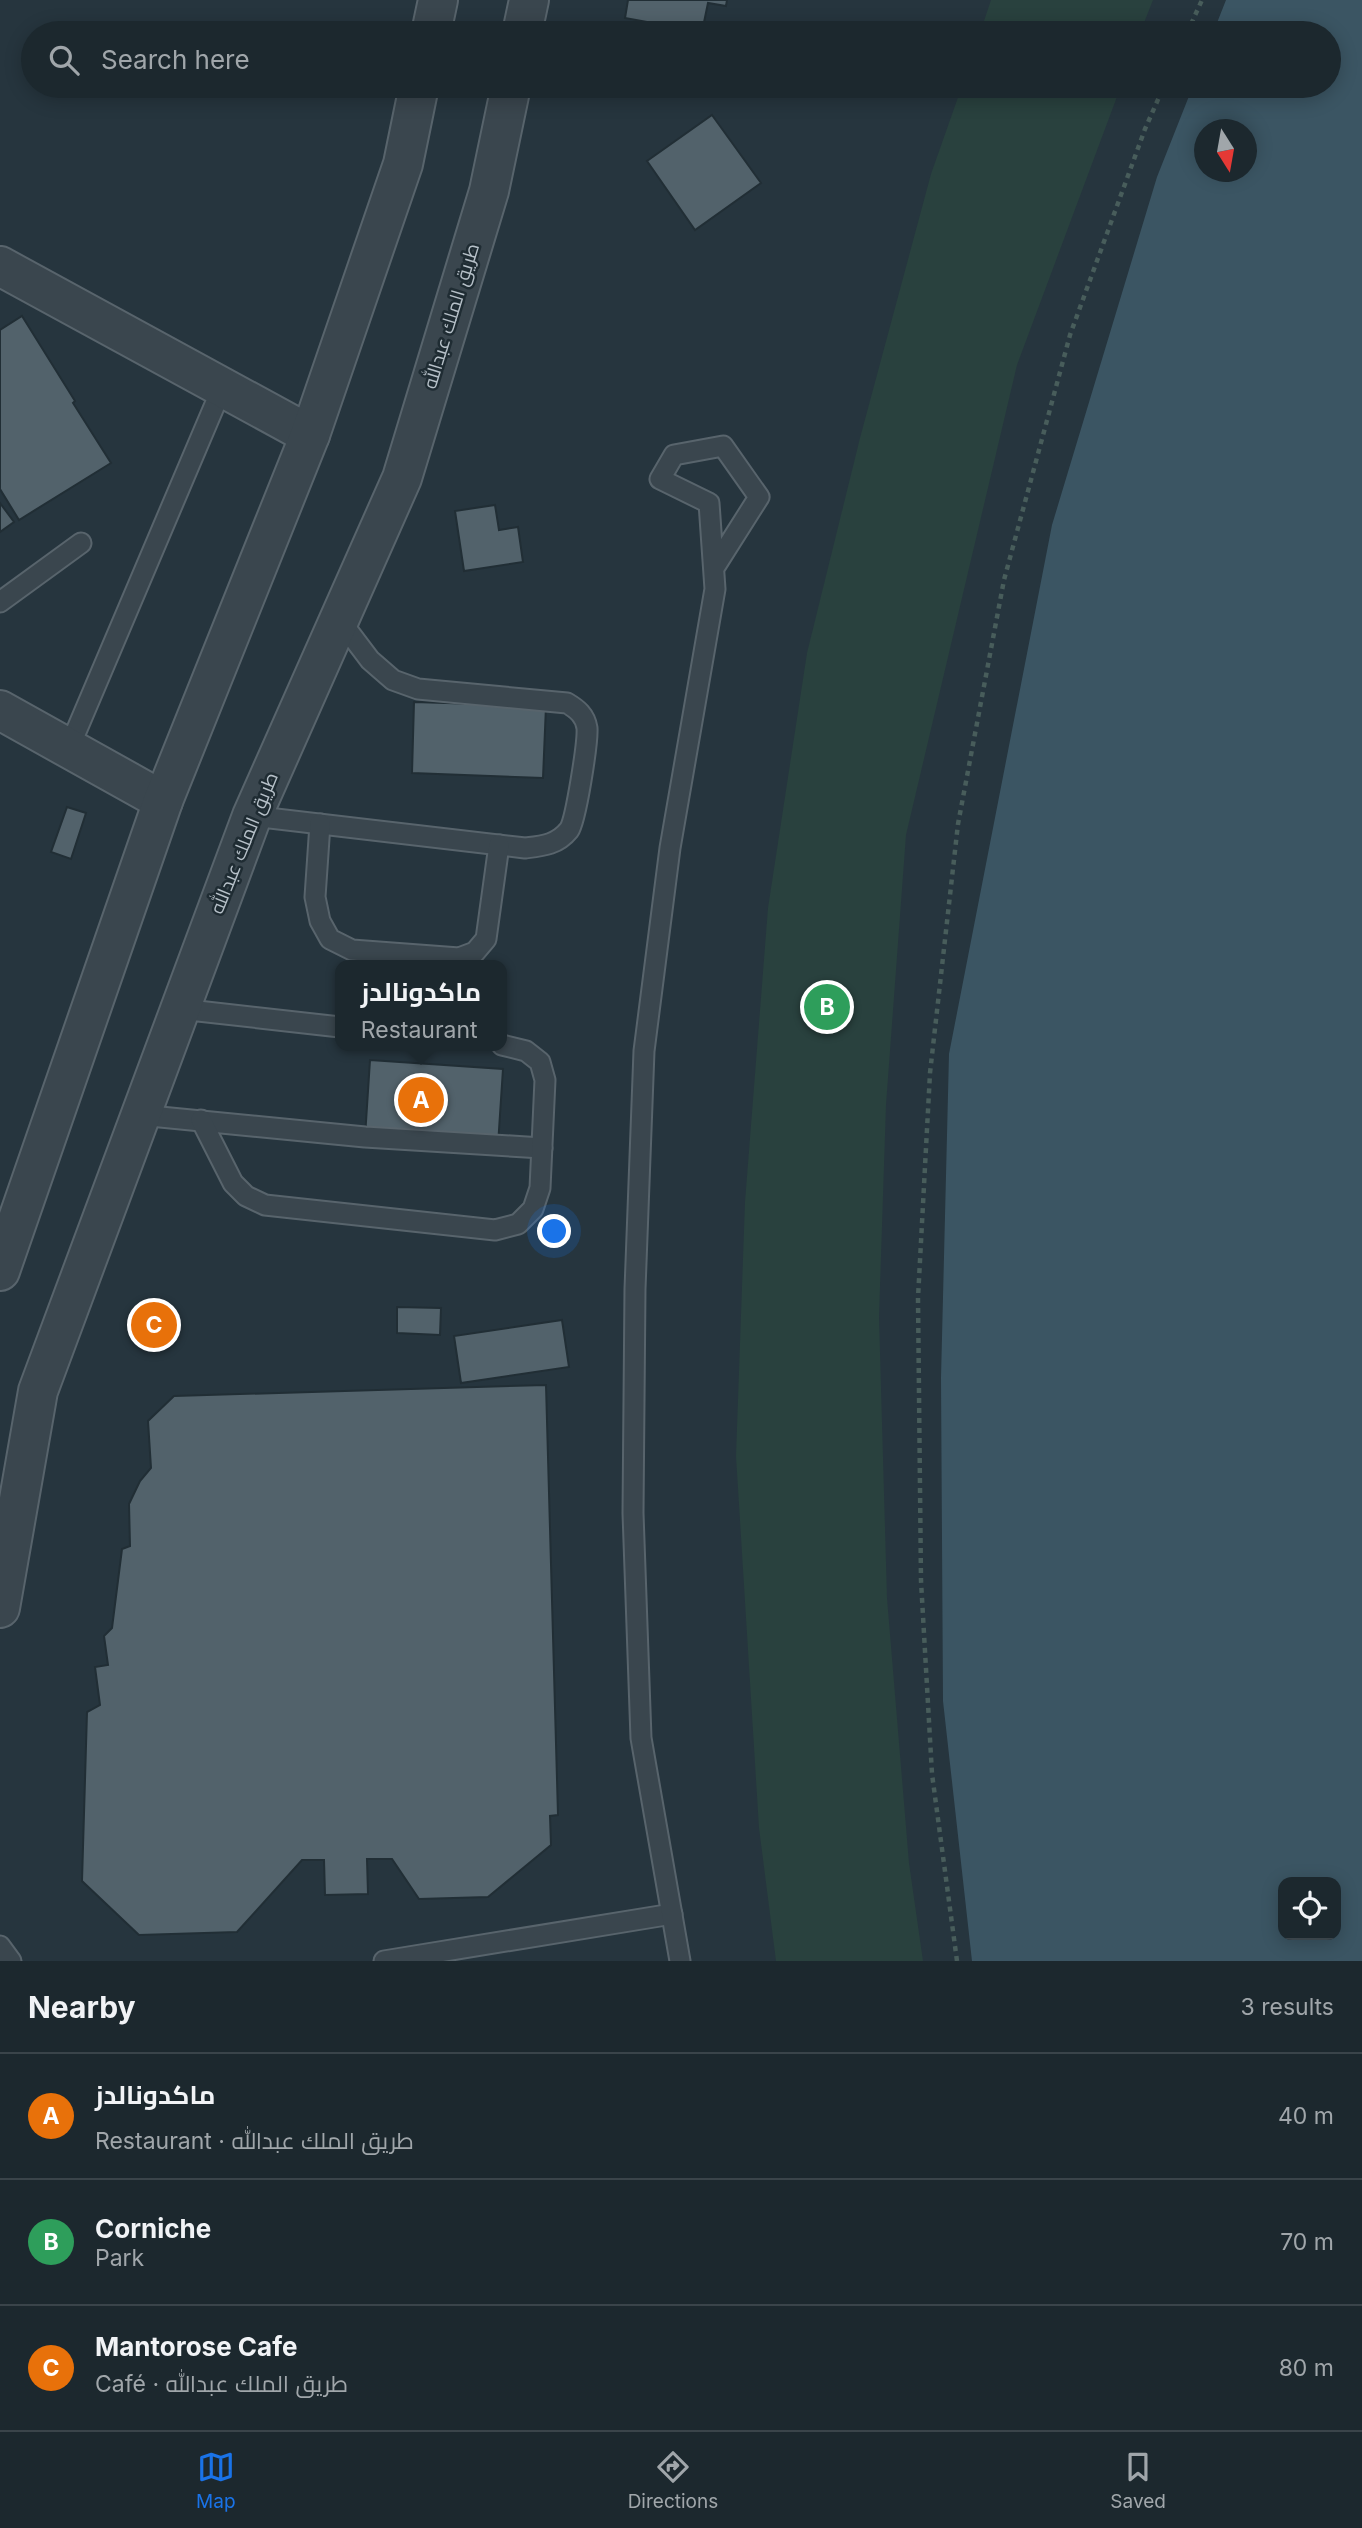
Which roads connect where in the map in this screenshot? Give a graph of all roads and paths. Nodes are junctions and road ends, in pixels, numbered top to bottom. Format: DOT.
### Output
graph roads {
  1 [pos="438,0"];
  2 [pos="529,0"];
  3 [pos="1202,0"];
  4 [pos="434,21"];
  5 [pos="525,21"];
  6 [pos="1192,21"];
  7 [pos="416,98"];
  8 [pos="509,98"];
  9 [pos="1159,98"];
  10 [pos="0,267"];
  11 [pos="222,388"];
  12 [pos="310,435"];
  13 [pos="81,543"];
  14 [pos="714,568"];
  15 [pos="0,603"];
  16 [pos="339,619"];
  17 [pos="0,710"];
  18 [pos="69,748"];
  19 [pos="163,801"];
  20 [pos="252,816"];
  21 [pos="320,824"];
  22 [pos="499,845"];
  23 [pos="180,1009"];
  24 [pos="335,1026"];
  25 [pos="507,1046"];
  26 [pos="140,1115"];
  27 [pos="201,1120"];
  28 [pos="542,1148"];
  29 [pos="0,1271"];
  30 [pos="0,1608"];
  31 [pos="672,1914"];
  32 [pos="0,1946"];
  33 [pos="11,1961"];
  34 [pos="384,1961"];
  35 [pos="680,1961"];
  36 [pos="957,1961"];
  1 -- 4 [label="street"];
  2 -- 5 [label="street"];
  3 -- 6 [label="path"];
  7 -- 12 [label="street"];
  8 -- 16 [label="street, طريق الملك عبدالله"];
  9 -- 36 [label="path"];
  10 -- 11 [label="street"];
  11 -- 12 [label="street"];
  11 -- 18 [label="lane"];
  12 -- 19 [label="street"];
  13 -- 15 [label="lane"];
  14 -- 14 [label="lane"];
  14 -- 31 [label="lane"];
  16 -- 20 [label="street, طريق الملك عبدالله"];
  16 -- 22 [label="lane"];
  17 -- 18 [label="street"];
  18 -- 19 [label="street"];
  19 -- 29 [label="street"];
  20 -- 21 [label="lane"];
  20 -- 23 [label="street, طريق الملك عبدالله"];
  21 -- 22 [label="lane"];
  21 -- 22 [label="lane"];
  23 -- 24 [label="lane"];
  23 -- 26 [label="street, طريق الملك عبدالله"];
  25 -- 28 [label="lane"];
  26 -- 27 [label="lane"];
  26 -- 30 [label="street, طريق الملك عبدالله"];
  27 -- 28 [label="lane"];
  27 -- 28 [label="lane"];
  31 -- 34 [label="lane"];
  31 -- 35 [label="lane"];
  32 -- 33 [label="lane"];
}
